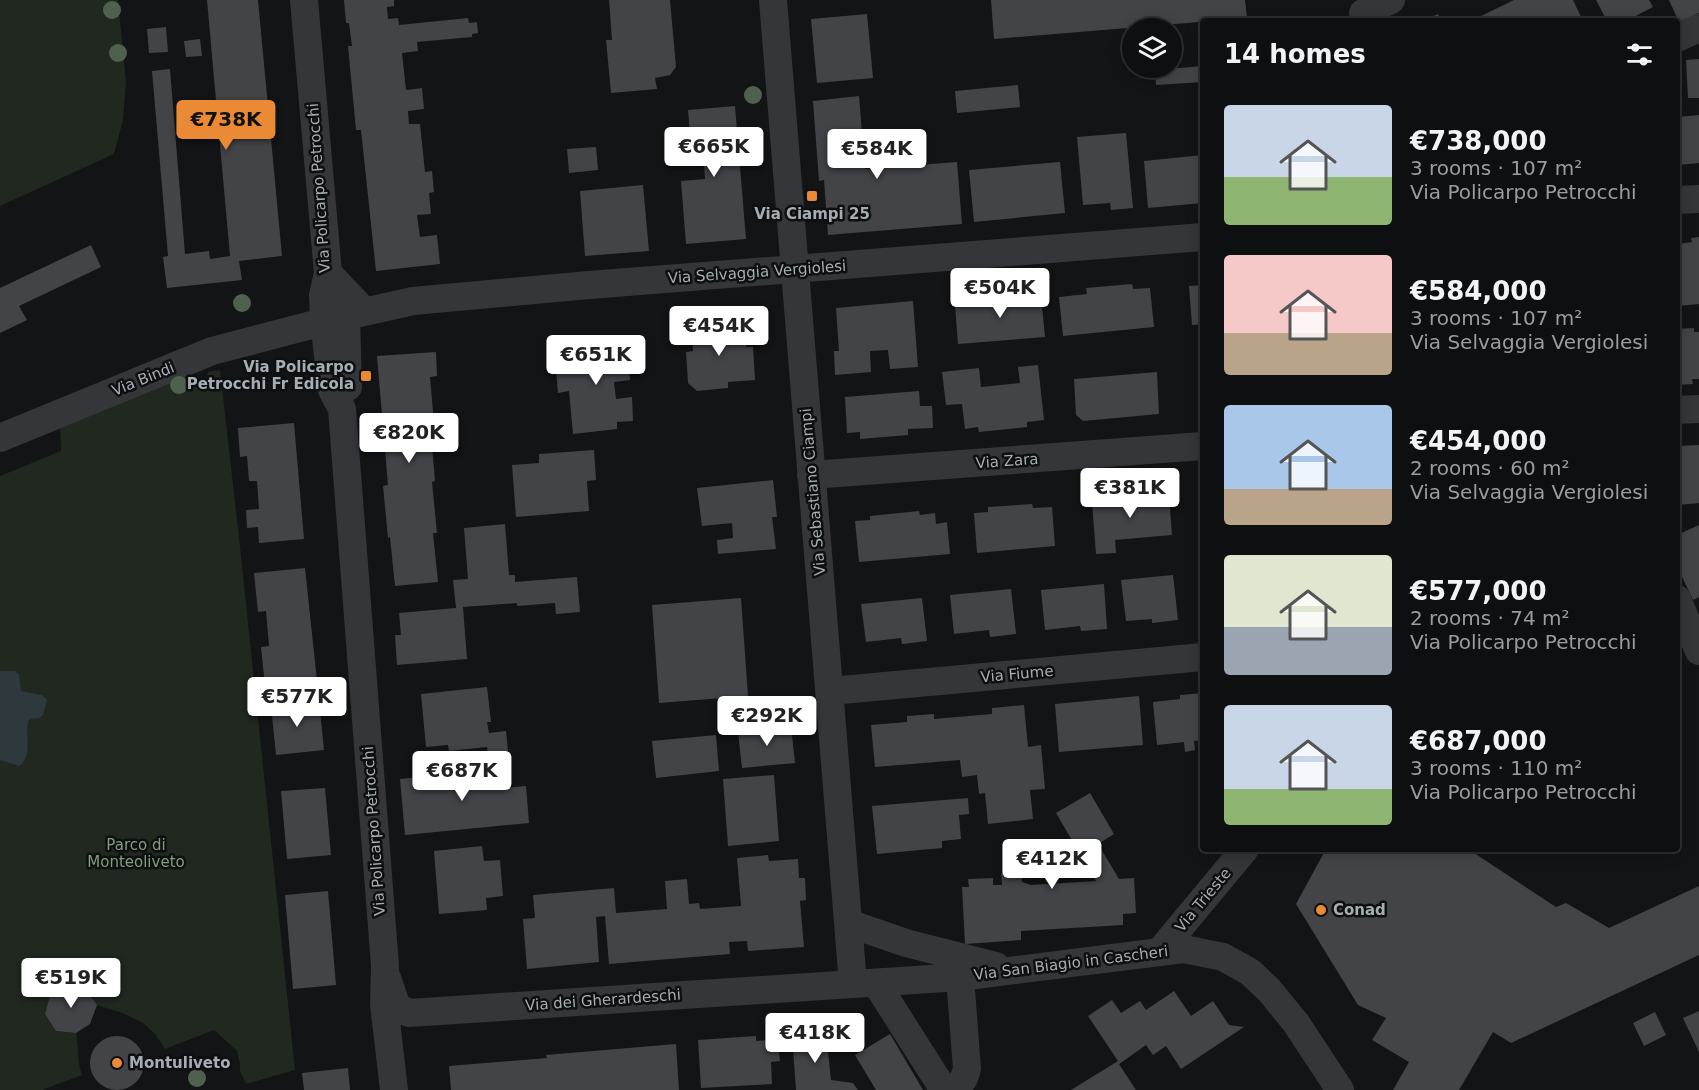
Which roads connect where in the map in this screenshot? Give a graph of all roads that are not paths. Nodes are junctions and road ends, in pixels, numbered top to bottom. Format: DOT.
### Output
graph roads {
  1 [pos="304,0"];
  2 [pos="773,0"];
  3 [pos="1391,0"];
  4 [pos="1362,11"];
  5 [pos="1699,28"];
  6 [pos="1680,37"];
  7 [pos="1699,199"];
  8 [pos="1680,200"];
  9 [pos="1200,237"];
  10 [pos="794,269"];
  11 [pos="328,273"];
  12 [pos="345,316"];
  13 [pos="1699,409"];
  14 [pos="1680,410"];
  15 [pos="0,438"];
  16 [pos="1200,446"];
  17 [pos="811,475"];
  18 [pos="1680,607"];
  19 [pos="1699,651"];
  20 [pos="1200,657"];
  21 [pos="830,691"];
  22 [pos="1243,852"];
  23 [pos="848,922"];
  24 [pos="1161,950"];
  25 [pos="385,966"];
  26 [pos="1012,969"];
  27 [pos="960,977"];
  28 [pos="865,983"];
  29 [pos="409,1013"];
  30 [pos="390,1055"];
  31 [pos="394,1090"];
  32 [pos="944,1090"];
  33 [pos="956,1090"];
  34 [pos="1340,1090"];
  1 -- 11 [label="street, Via Policarpo Petrocchi"];
  2 -- 10 [label="street, Via Sebastiano Ciampi"];
  3 -- 4 [label="street"];
  5 -- 6 [label="street"];
  7 -- 8 [label="street"];
  9 -- 10 [label="street, Via Selvaggia Vergiolesi"];
  10 -- 12 [label="street, Via Selvaggia Vergiolesi"];
  10 -- 17 [label="street, Via Sebastiano Ciampi"];
  11 -- 12 [label="street"];
  11 -- 12 [label="street, Via Policarpo Petrocchi"];
  12 -- 15 [label="street, Via Bindi"];
  12 -- 25 [label="street, Via Policarpo Petrocchi"];
  13 -- 14 [label="street"];
  16 -- 17 [label="street, Via Zara"];
  17 -- 21 [label="street, Via Sebastiano Ciampi"];
  18 -- 19 [label="street"];
  20 -- 21 [label="street, Via Fiume"];
  21 -- 23 [label="street, Via Sebastiano Ciampi"];
  22 -- 24 [label="street, Via Trieste"];
  23 -- 26 [label="street"];
  23 -- 28 [label="street, Via Sebastiano Ciampi"];
  24 -- 26 [label="street, Via San Biagio in Cascheri"];
  24 -- 34 [label="street, Via San Biagio in Cascheri"];
  25 -- 29 [label="street"];
  25 -- 30 [label="street, Via Policarpo Petrocchi"];
  26 -- 27 [label="street, Via San Biagio in Cascheri"];
  27 -- 28 [label="street, Via San Biagio in Cascheri"];
  27 -- 33 [label="street, Via San Biagio in Cascheri"];
  28 -- 29 [label="street, Via dei Gherardeschi"];
  28 -- 32 [label="street"];
  29 -- 30 [label="street"];
  30 -- 31 [label="street, Via Policarpo Petrocchi"];
}
